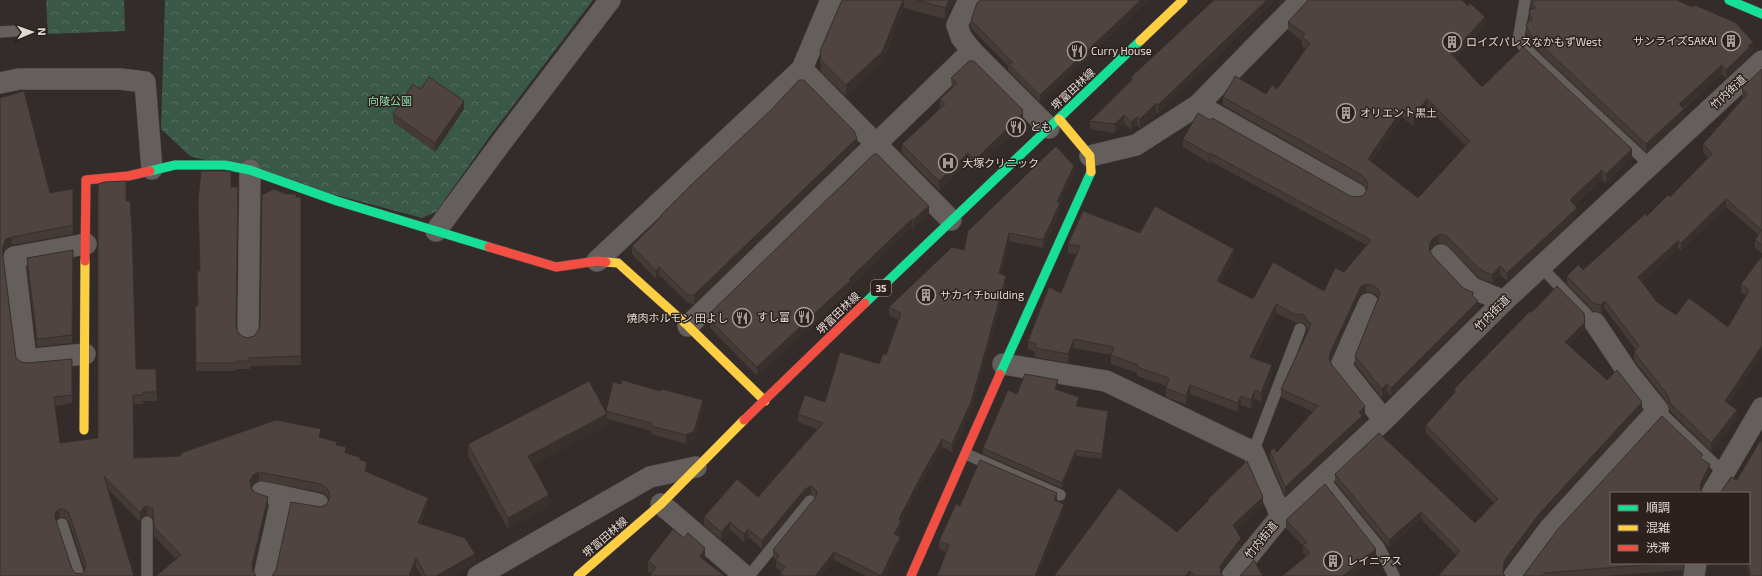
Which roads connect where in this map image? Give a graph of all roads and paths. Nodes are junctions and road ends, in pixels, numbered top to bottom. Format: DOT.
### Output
graph roads {
  1 [pos="610,0"];
  2 [pos="831,0"];
  3 [pos="969,0"];
  4 [pos="1183,0"];
  5 [pos="1301,0"];
  6 [pos="1525,0"];
  7 [pos="1729,0"];
  8 [pos="1762,14"];
  9 [pos="15,31"];
  10 [pos="0,32"];
  11 [pos="972,51"];
  12 [pos="1762,61"];
  13 [pos="802,69"];
  14 [pos="0,83"];
  15 [pos="1198,105"];
  16 [pos="1054,123"];
  17 [pos="878,144"];
  18 [pos="1090,156"];
  19 [pos="1650,165"];
  20 [pos="152,169"];
  21 [pos="250,170"];
  22 [pos="1356,194"];
  23 [pos="951,220"];
  24 [pos="436,231"];
  25 [pos="86,244"];
  26 [pos="1441,255"];
  27 [pos="596,261"];
  28 [pos="1541,267"];
  29 [pos="1504,301"];
  30 [pos="1368,304"];
  31 [pos="1595,323"];
  32 [pos="688,326"];
  33 [pos="1300,329"];
  34 [pos="248,334"];
  35 [pos="84,354"];
  36 [pos="1003,364"];
  37 [pos="765,401"];
  38 [pos="1762,408"];
  39 [pos="1658,410"];
  40 [pos="1384,420"];
  41 [pos="84,430"];
  42 [pos="1253,452"];
  43 [pos="966,454"];
  44 [pos="696,467"];
  45 [pos="1724,473"];
  46 [pos="1322,477"];
  47 [pos="262,492"];
  48 [pos="1713,492"];
  49 [pos="1060,495"];
  50 [pos="282,496"];
  51 [pos="810,501"];
  52 [pos="318,504"];
  53 [pos="661,504"];
  54 [pos="1281,516"];
  55 [pos="147,522"];
  56 [pos="62,524"];
  57 [pos="1696,564"];
  58 [pos="79,576"];
  59 [pos="147,576"];
  60 [pos="264,576"];
  61 [pos="478,576"];
  62 [pos="578,576"];
  63 [pos="745,576"];
  64 [pos="749,576"];
  65 [pos="911,576"];
  66 [pos="1232,576"];
  67 [pos="1394,576"];
  68 [pos="1514,576"];
  69 [pos="1694,576"];
  1 -- 24 [label="street"];
  2 -- 13 [label="street"];
  3 -- 11 [label="street"];
  4 -- 16 [label="street, 堺富田林線 / 35"];
  5 -- 15 [label="street"];
  6 -- 19 [label="lane"];
  7 -- 8 [label="street"];
  9 -- 10 [label="lane"];
  11 -- 16 [label="street"];
  11 -- 17 [label="street"];
  12 -- 19 [label="street, 竹内街道"];
  13 -- 17 [label="street"];
  13 -- 27 [label="street"];
  14 -- 20 [label="street"];
  15 -- 18 [label="street"];
  15 -- 22 [label="street"];
  16 -- 18 [label="street"];
  16 -- 23 [label="street, 堺富田林線 / 35"];
  17 -- 23 [label="street"];
  17 -- 32 [label="street"];
  18 -- 36 [label="street"];
  19 -- 28 [label="street, 竹内街道"];
  20 -- 21 [label="street"];
  20 -- 25 [label="street"];
  21 -- 24 [label="street"];
  21 -- 34 [label="street"];
  23 -- 37 [label="street, 堺富田林線 / 35"];
  24 -- 27 [label="street"];
  25 -- 35 [label="street"];
  25 -- 35 [label="street"];
  26 -- 29 [label="street"];
  27 -- 32 [label="street"];
  28 -- 29 [label="street, 竹内街道"];
  28 -- 31 [label="lane"];
  29 -- 40 [label="street, 竹内街道"];
  30 -- 40 [label="street"];
  31 -- 39 [label="street"];
  32 -- 37 [label="street"];
  33 -- 42 [label="lane"];
  35 -- 41 [label="street"];
  36 -- 42 [label="street"];
  36 -- 43 [label="street"];
  37 -- 44 [label="street, 堺富田林線 / 35"];
  38 -- 45 [label="street"];
  39 -- 45 [label="lane"];
  39 -- 68 [label="street"];
  40 -- 46 [label="street, 竹内街道"];
  42 -- 54 [label="street"];
  43 -- 49 [label="lane"];
  43 -- 65 [label="street"];
  44 -- 53 [label="street, 堺富田林線 / 35"];
  44 -- 61 [label="street"];
  45 -- 48 [label="street"];
  46 -- 54 [label="street, 竹内街道"];
  46 -- 67 [label="lane"];
  47 -- 50 [label="street"];
  50 -- 52 [label="street"];
  50 -- 60 [label="street"];
  51 -- 64 [label="lane"];
  53 -- 62 [label="street, 堺富田林線 / 35"];
  53 -- 63 [label="street"];
  54 -- 66 [label="street, 竹内街道"];
  55 -- 59 [label="lane"];
  56 -- 58 [label="lane"];
  57 -- 69 [label="street"];
}
